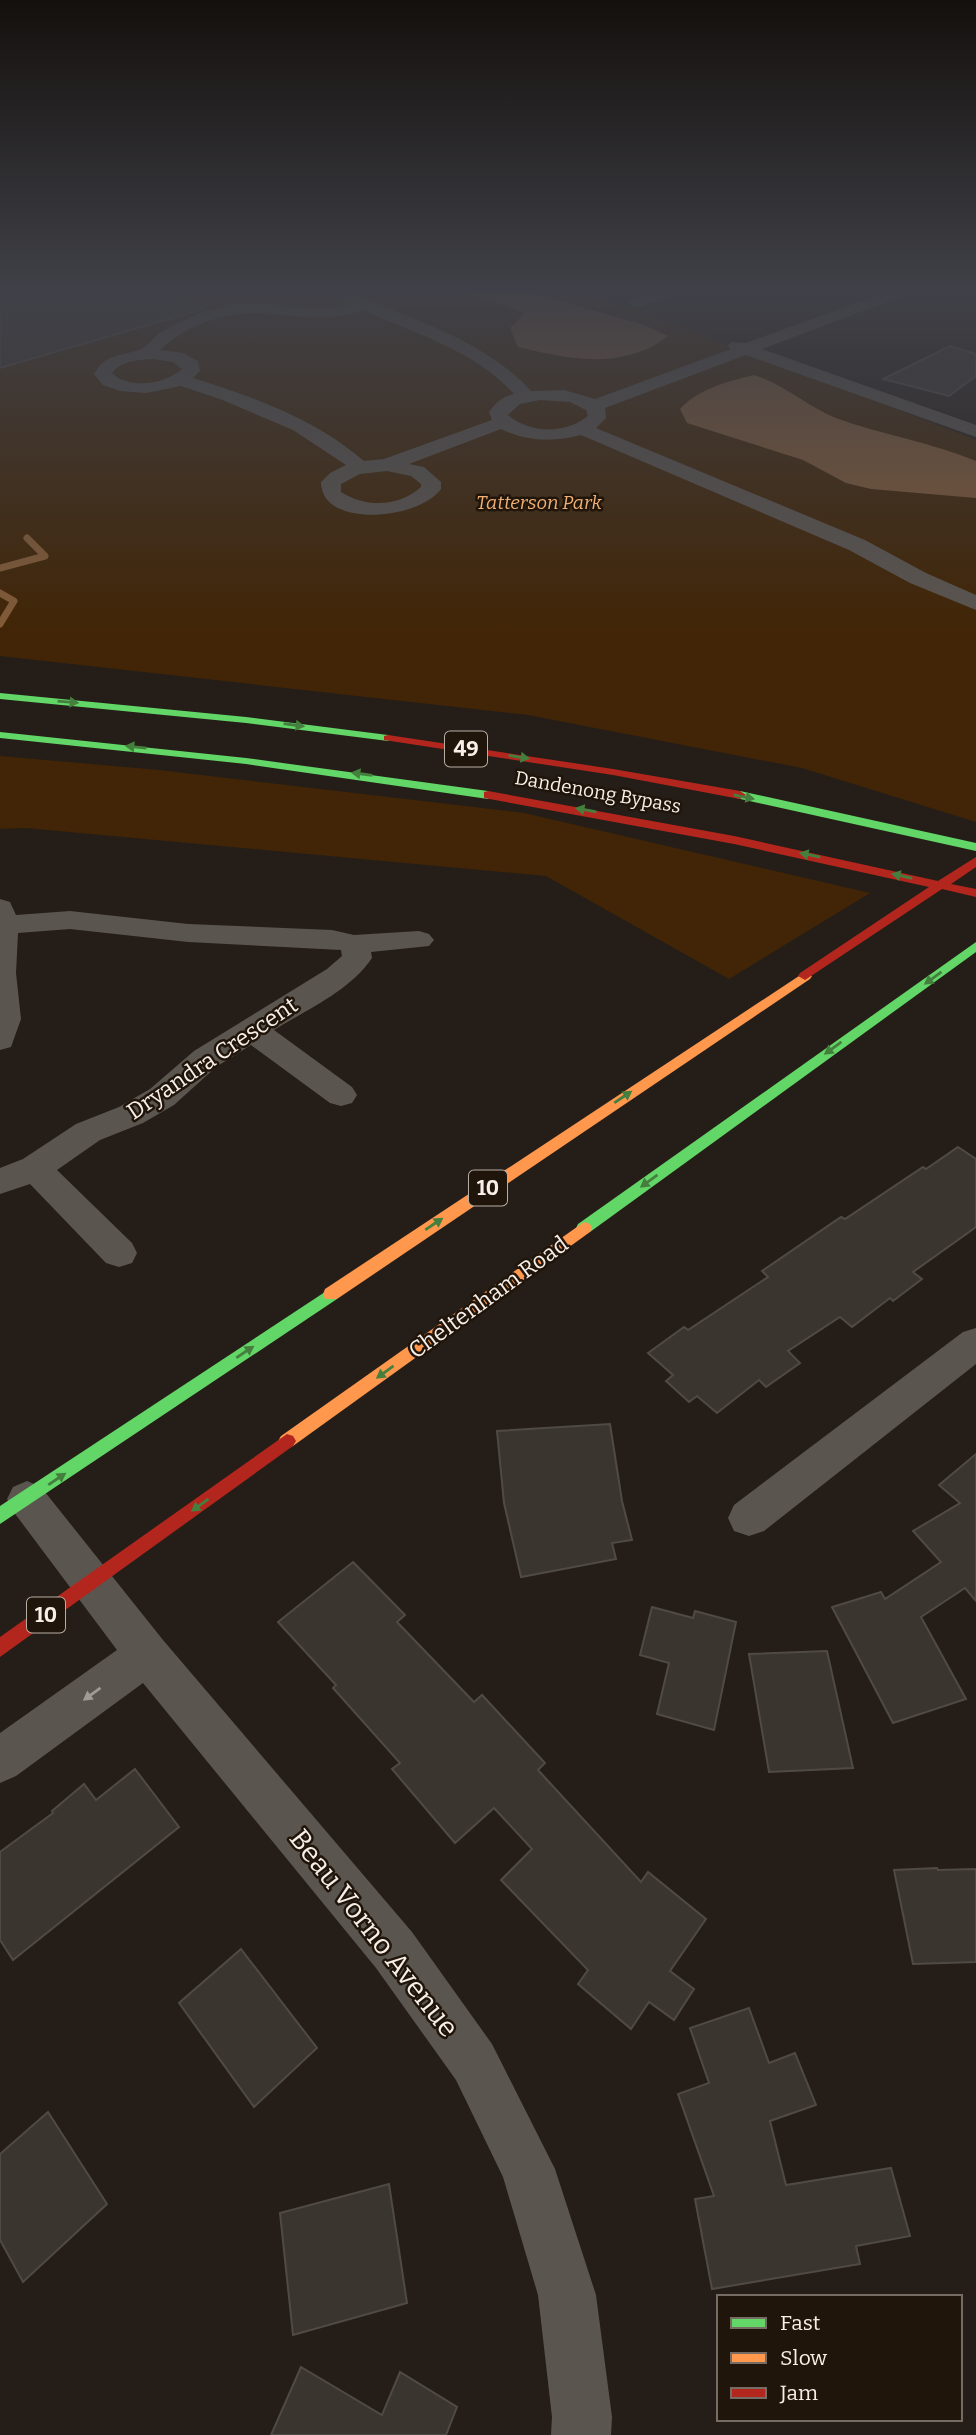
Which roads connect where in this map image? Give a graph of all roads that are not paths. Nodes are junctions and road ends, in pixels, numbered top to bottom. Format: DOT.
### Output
graph roads {
  1 [pos="248,404"];
  2 [pos="509,404"];
  3 [pos="588,404"];
  4 [pos="600,404"];
  5 [pos="900,404"];
  6 [pos="594,406"];
  7 [pos="965,410"];
  8 [pos="944,419"];
  9 [pos="503,422"];
  10 [pos="583,429"];
  11 [pos="976,431"];
  12 [pos="526,432"];
  13 [pos="387,465"];
  14 [pos="359,467"];
  15 [pos="425,475"];
  16 [pos="857,545"];
  17 [pos="976,584"];
  18 [pos="976,603"];
  19 [pos="0,696"];
  20 [pos="0,734"];
  21 [pos="976,846"];
  22 [pos="976,861"];
  23 [pos="976,893"];
  24 [pos="3,917"];
  25 [pos="419,940"];
  26 [pos="354,944"];
  27 [pos="976,946"];
  28 [pos="251,1030"];
  29 [pos="0,1040"];
  30 [pos="341,1095"];
  31 [pos="35,1168"];
  32 [pos="0,1182"];
  33 [pos="119,1253"];
  34 [pos="976,1343"];
  35 [pos="13,1508"];
  36 [pos="749,1518"];
  37 [pos="92,1583"];
  38 [pos="0,1648"];
  39 [pos="148,1654"];
  40 [pos="0,1760"];
  41 [pos="581,2435"];
  1 -- 14 [label="street"];
  2 -- 9 [label="street"];
  3 -- 6 [label="street"];
  4 -- 6 [label="street"];
  5 -- 8 [label="street"];
  6 -- 10 [label="street"];
  7 -- 8 [label="street"];
  8 -- 11 [label="street"];
  9 -- 12 [label="street"];
  9 -- 13 [label="street"];
  10 -- 12 [label="street"];
  10 -- 16 [label="street"];
  12 -- 15 [label="street"];
  13 -- 14 [label="street"];
  13 -- 15 [label="street"];
  14 -- 15 [label="street"];
  16 -- 17 [label="street"];
  16 -- 18 [label="street"];
  19 -- 21 [label="main road, Dandenong Bypass / 49, one-way"];
  23 -- 20 [label="main road, Dandenong Bypass / 49, one-way"];
  35 -- 22 [label="main road, 10, one-way"];
  24 -- 26 [label="street"];
  24 -- 29 [label="street"];
  25 -- 26 [label="street"];
  26 -- 28 [label="street, Dryandra Crescent"];
  27 -- 37 [label="main road, Cheltenham Road / 10, one-way"];
  28 -- 30 [label="street"];
  28 -- 31 [label="street, Dryandra Crescent"];
  31 -- 32 [label="street, Dryandra Crescent"];
  31 -- 33 [label="street"];
  34 -- 36 [label="street"];
  35 -- 37 [label="street, Beau Vorno Avenue"];
  37 -- 38 [label="main road, Cheltenham Road / 10"];
  37 -- 39 [label="street, Beau Vorno Avenue"];
  39 -- 40 [label="street, one-way"];
  39 -- 41 [label="street, Beau Vorno Avenue"];
}
